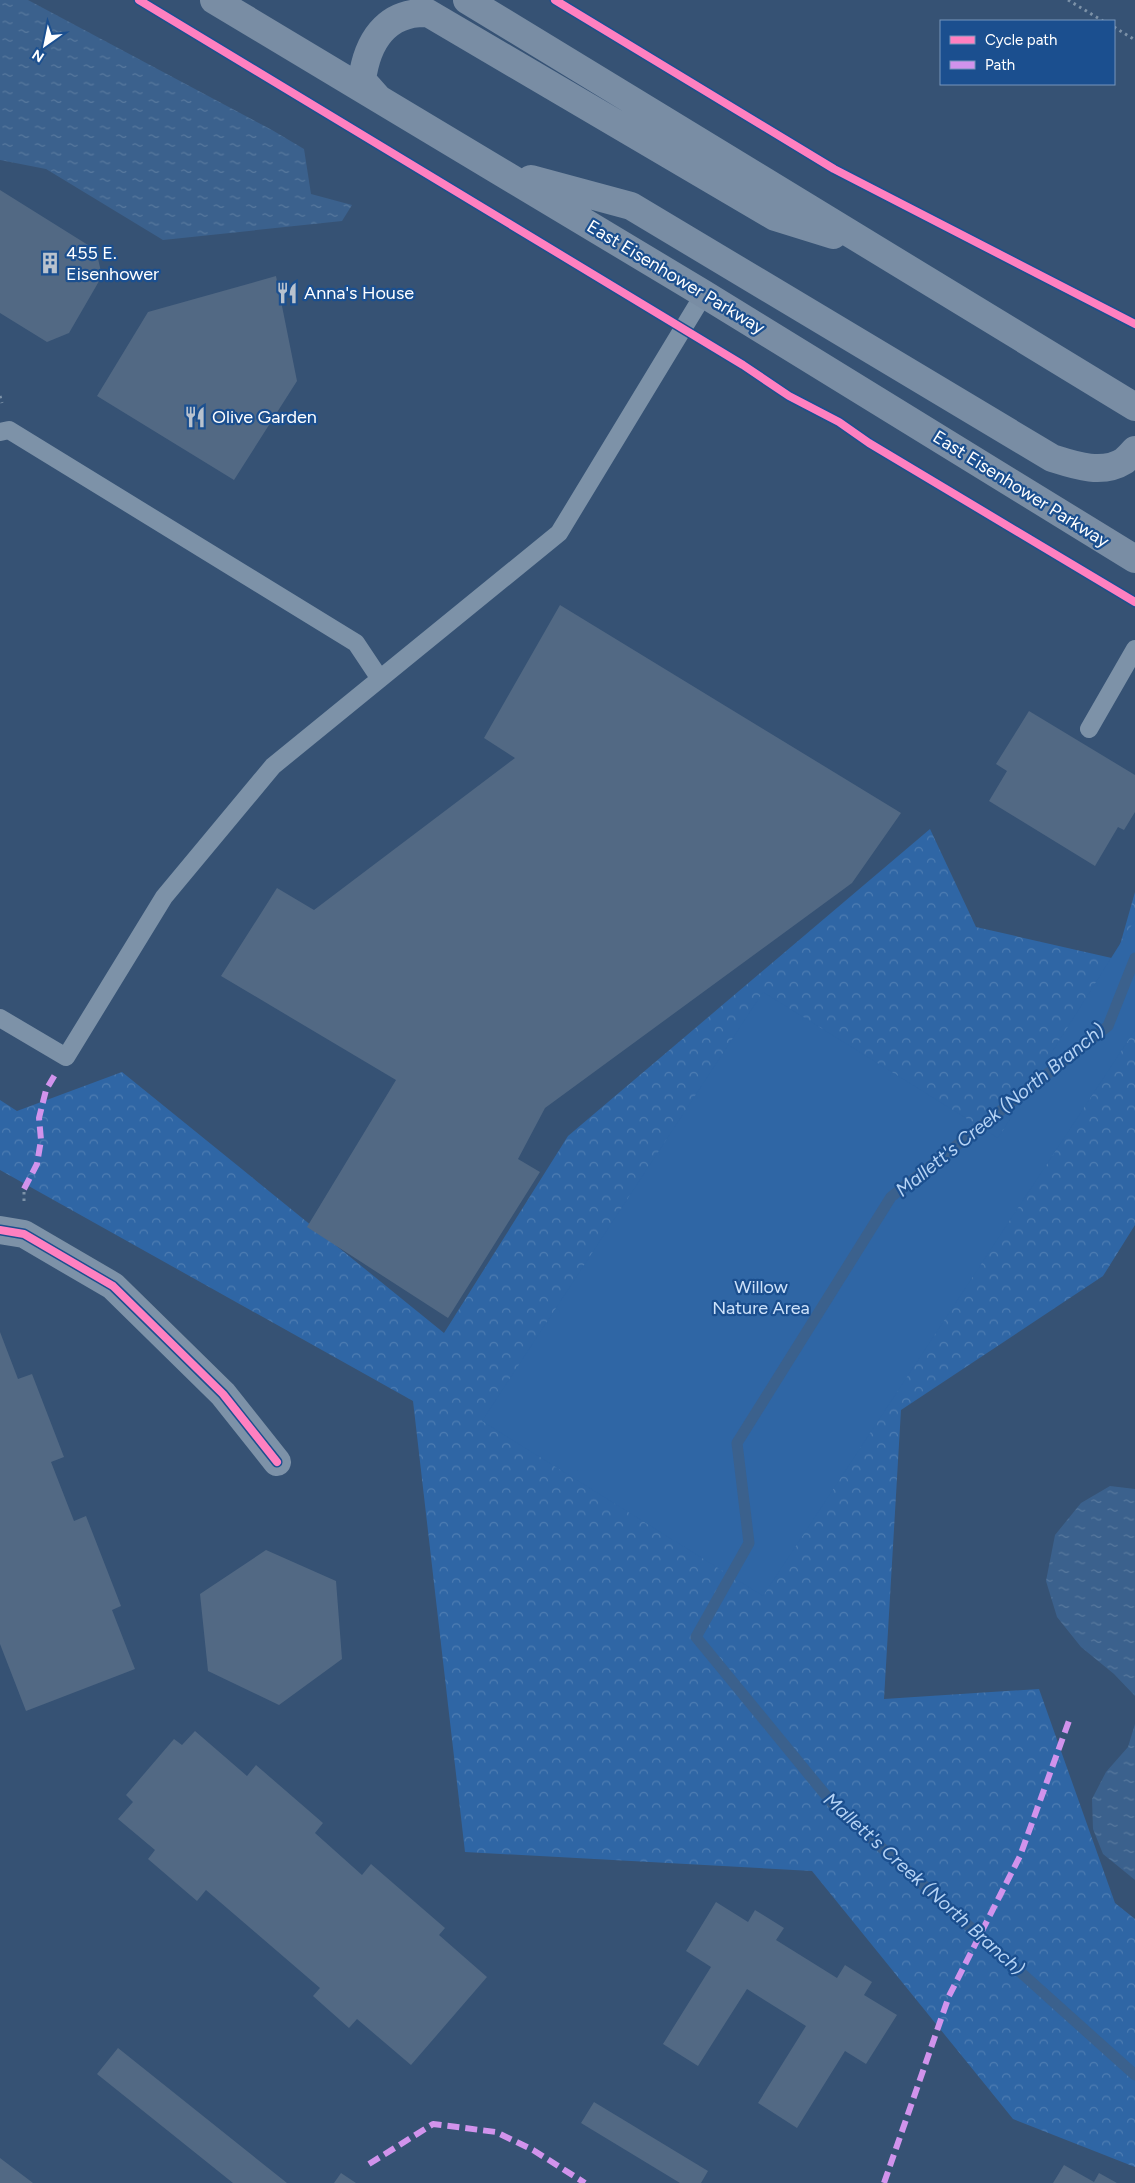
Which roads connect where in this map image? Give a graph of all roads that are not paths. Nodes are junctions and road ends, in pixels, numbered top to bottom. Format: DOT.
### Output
graph roads {
  1 [pos="214,0"];
  2 [pos="467,0"];
  3 [pos="378,98"];
  4 [pos="498,170"];
  5 [pos="871,246"];
  6 [pos="704,294"];
  7 [pos="1135,406"];
  8 [pos="0,432"];
  9 [pos="1135,450"];
  10 [pos="1135,559"];
  11 [pos="1135,648"];
  12 [pos="380,679"];
  13 [pos="1089,729"];
  14 [pos="0,1018"];
  15 [pos="0,1230"];
  16 [pos="277,1462"];
  1 -- 3 [label="main road, East Eisenhower Parkway"];
  2 -- 5 [label="main road"];
  3 -- 4 [label="main road, East Eisenhower Parkway"];
  3 -- 5 [label="main road"];
  4 -- 6 [label="main road, East Eisenhower Parkway"];
  4 -- 9 [label="main road"];
  5 -- 7 [label="main road"];
  6 -- 10 [label="main road, East Eisenhower Parkway"];
  6 -- 12 [label="lane"];
  8 -- 12 [label="lane"];
  11 -- 13 [label="lane"];
  12 -- 14 [label="lane"];
  15 -- 16 [label="street"];
}
